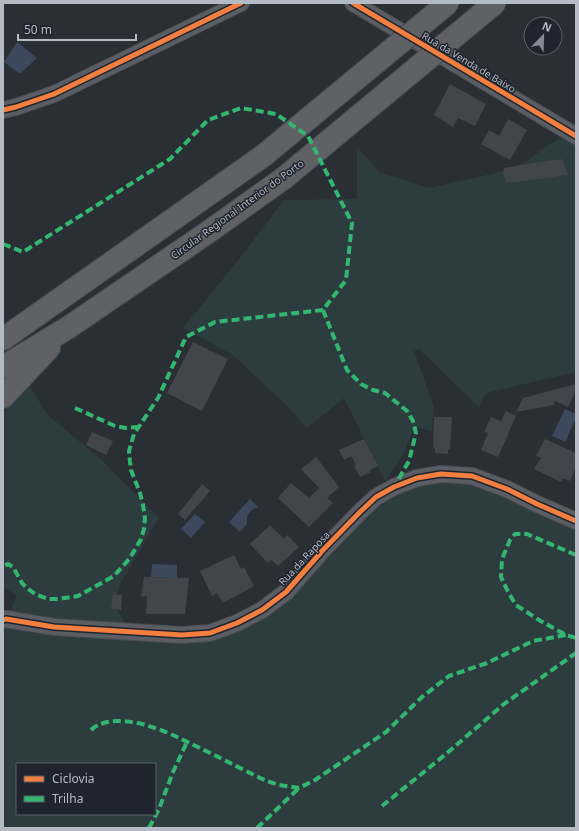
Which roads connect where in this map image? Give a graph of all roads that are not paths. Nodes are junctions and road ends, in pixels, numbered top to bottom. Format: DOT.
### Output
graph roads {
  1 [pos="241,3"];
  2 [pos="353,3"];
  3 [pos="448,3"];
  4 [pos="495,3"];
  5 [pos="3,110"];
  6 [pos="576,136"];
  7 [pos="69,327"];
  8 [pos="3,339"];
  9 [pos="3,367"];
  10 [pos="3,397"];
  11 [pos="576,521"];
  12 [pos="3,620"];
  1 -- 5 [label="street"];
  2 -- 6 [label="street, Rua da Venda de Baixo"];
  3 -- 8 [label="highway, bridge"];
  4 -- 7 [label="highway, Circular Regional Interior do Porto, bridge"];
  7 -- 9 [label="highway, Circular Regional Interior do Porto"];
  7 -- 10 [label="highway"];
  11 -- 12 [label="street, Rua da Raposa"];
}
